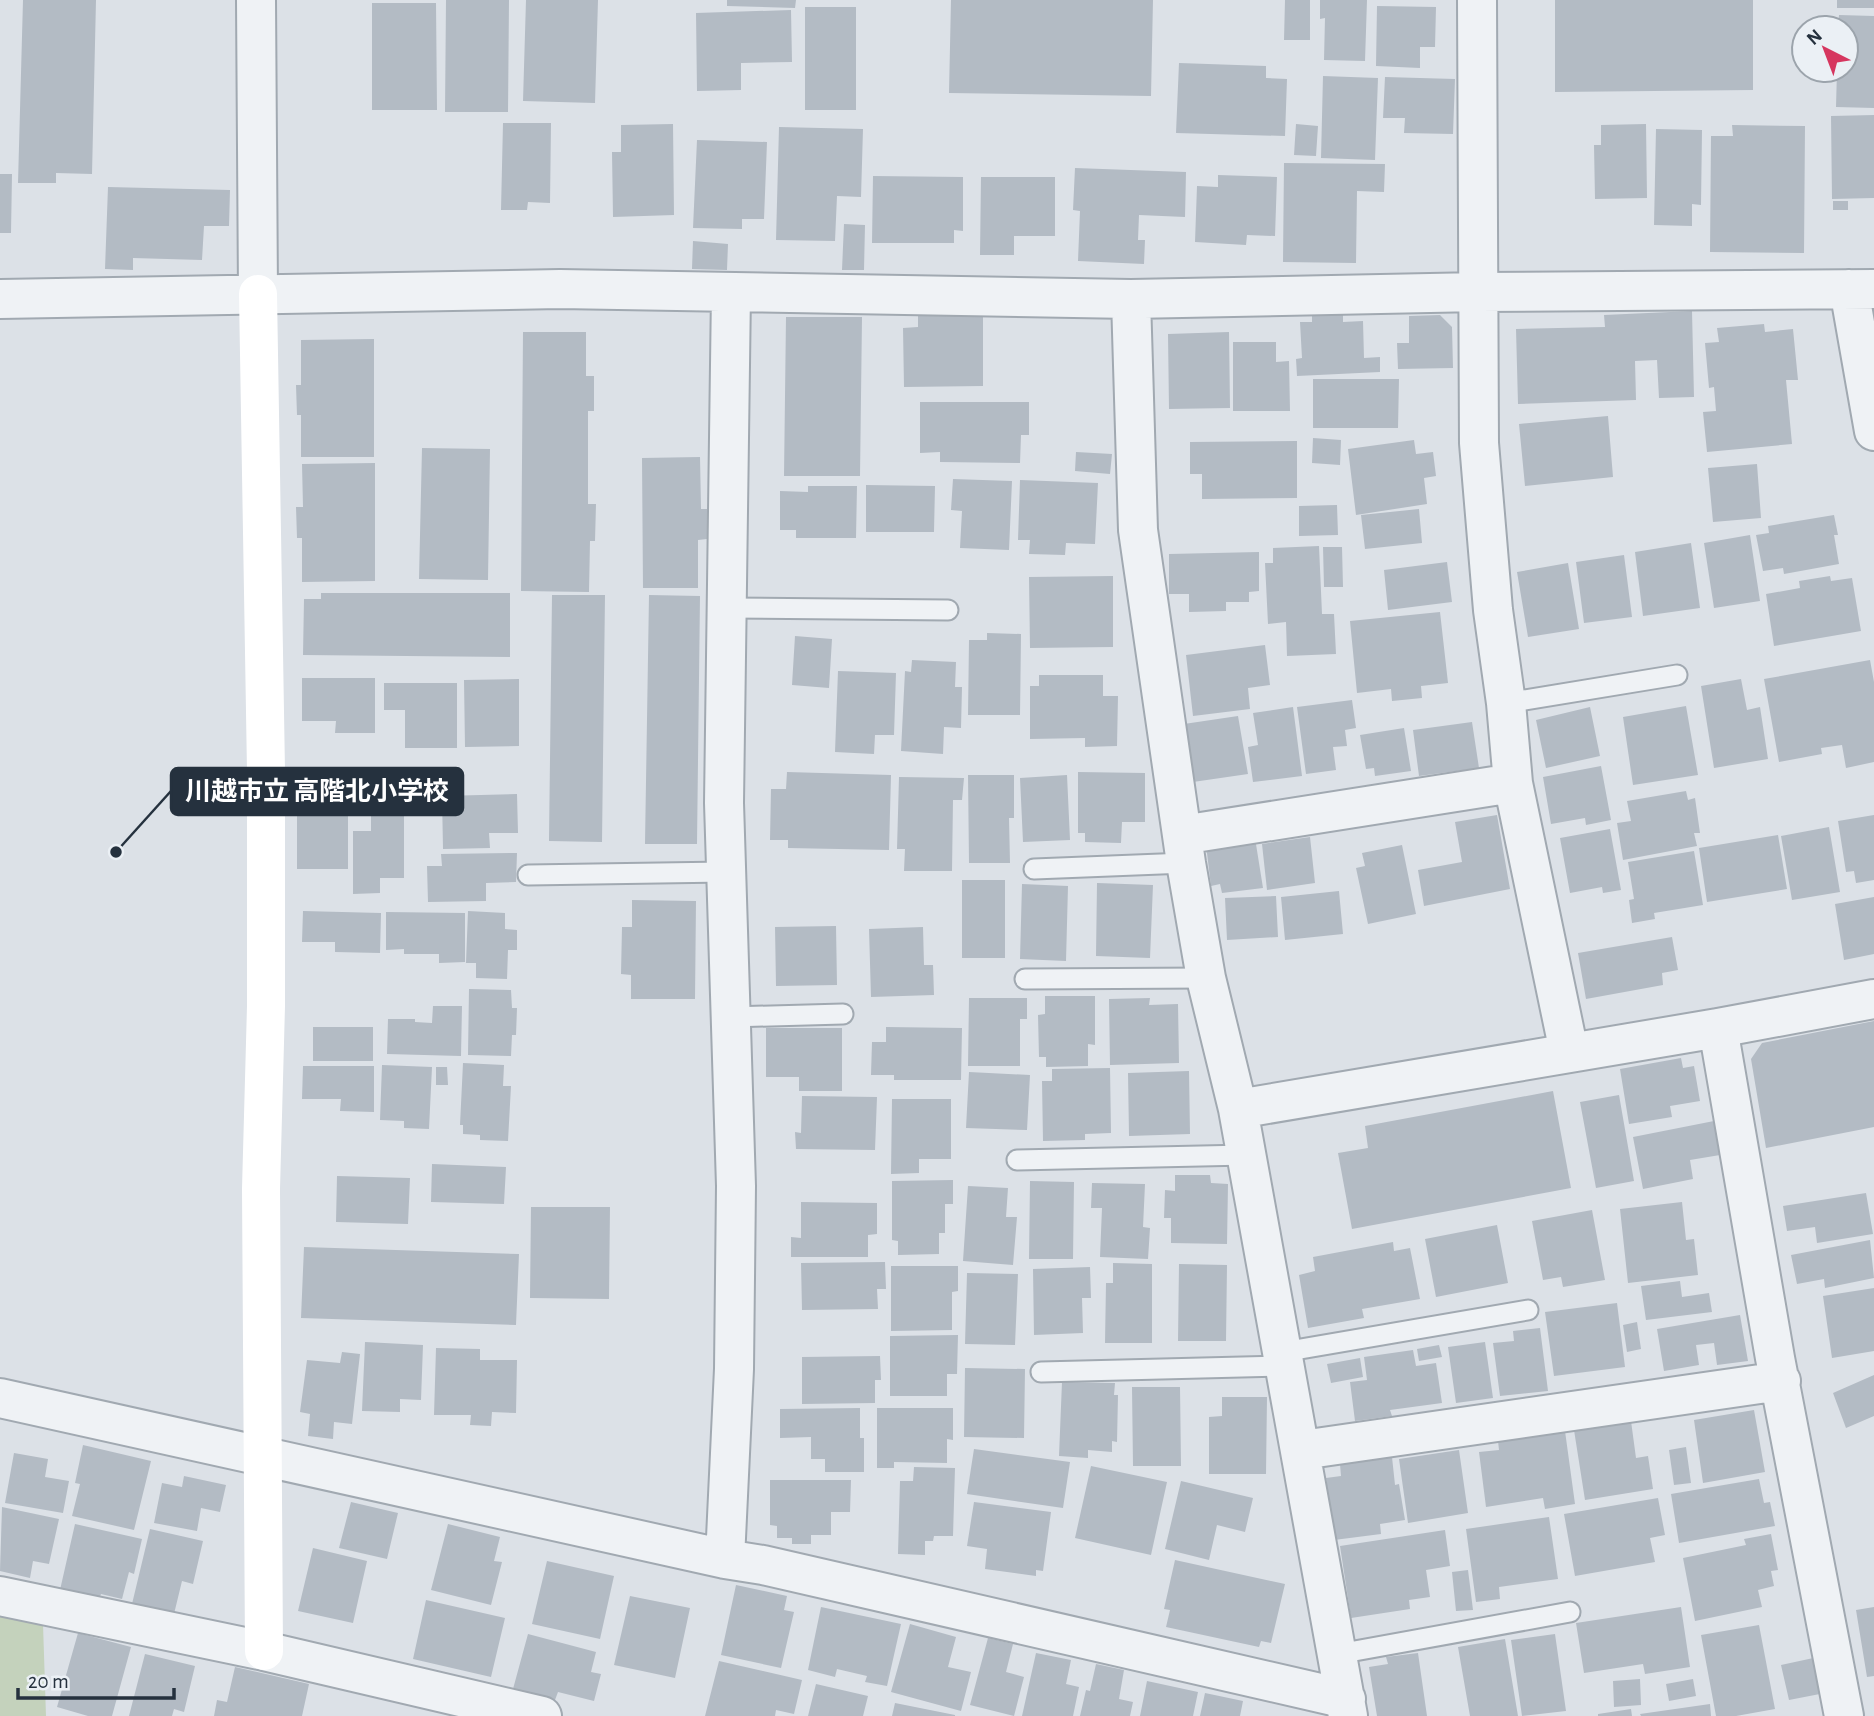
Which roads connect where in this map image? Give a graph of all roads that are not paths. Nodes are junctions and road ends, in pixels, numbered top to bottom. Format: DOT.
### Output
graph roads {
  1 [pos="256,0"];
  2 [pos="1477,0"];
  3 [pos="1862,289"];
  4 [pos="731,292"];
  5 [pos="1479,292"];
  6 [pos="258,294"];
  7 [pos="0,299"];
  8 [pos="1132,299"];
  9 [pos="1874,431"];
  10 [pos="727,608"];
  11 [pos="948,610"];
  12 [pos="1677,675"];
  13 [pos="1506,703"];
  14 [pos="1513,783"];
  15 [pos="1184,849"];
  16 [pos="1034,869"];
  17 [pos="725,872"];
  18 [pos="528,875"];
  19 [pos="1206,978"];
  20 [pos="1025,979"];
  21 [pos="1874,999"];
  22 [pos="844,1014"];
  23 [pos="730,1017"];
  24 [pos="1718,1028"];
  25 [pos="1569,1052"];
  26 [pos="1238,1109"];
  27 [pos="1247,1155"];
  28 [pos="1017,1160"];
  29 [pos="1528,1310"];
  30 [pos="1284,1359"];
  31 [pos="1041,1372"];
  32 [pos="1781,1381"];
  33 [pos="0,1398"];
  34 [pos="1302,1450"];
  35 [pos="263,1456"];
  36 [pos="725,1559"];
  37 [pos="0,1596"];
  38 [pos="1570,1612"];
  39 [pos="264,1651"];
  40 [pos="1338,1654"];
  41 [pos="1347,1708"];
  42 [pos="1874,1715"];
  43 [pos="542,1716"];
  44 [pos="1844,1716"];
  45 [pos="1861,1716"];
  1 -- 6 [label="street"];
  2 -- 5 [label="street"];
  3 -- 5 [label="street"];
  3 -- 9 [label="street"];
  4 -- 6 [label="street"];
  4 -- 8 [label="street"];
  4 -- 10 [label="street"];
  5 -- 8 [label="street"];
  5 -- 13 [label="street"];
  6 -- 7 [label="street"];
  6 -- 35 [label="street"];
  8 -- 15 [label="street"];
  10 -- 11 [label="lane"];
  10 -- 17 [label="street"];
  12 -- 13 [label="lane"];
  13 -- 14 [label="street"];
  14 -- 15 [label="street"];
  14 -- 25 [label="street"];
  15 -- 16 [label="lane"];
  15 -- 19 [label="street"];
  17 -- 18 [label="lane"];
  17 -- 23 [label="street"];
  19 -- 20 [label="lane"];
  19 -- 26 [label="street"];
  21 -- 24 [label="street"];
  22 -- 23 [label="lane"];
  23 -- 36 [label="street"];
  24 -- 25 [label="street"];
  24 -- 32 [label="street"];
  25 -- 26 [label="street"];
  26 -- 27 [label="street"];
  27 -- 28 [label="lane"];
  27 -- 30 [label="street"];
  29 -- 30 [label="lane"];
  30 -- 31 [label="lane"];
  30 -- 34 [label="street"];
  32 -- 34 [label="street"];
  32 -- 44 [label="street"];
  33 -- 35 [label="street"];
  34 -- 40 [label="street"];
  35 -- 36 [label="street"];
  35 -- 39 [label="street"];
  36 -- 41 [label="street"];
  37 -- 39 [label="street"];
  38 -- 40 [label="lane"];
  39 -- 43 [label="street"];
  40 -- 41 [label="street"];
  42 -- 45 [label="street"];
}
